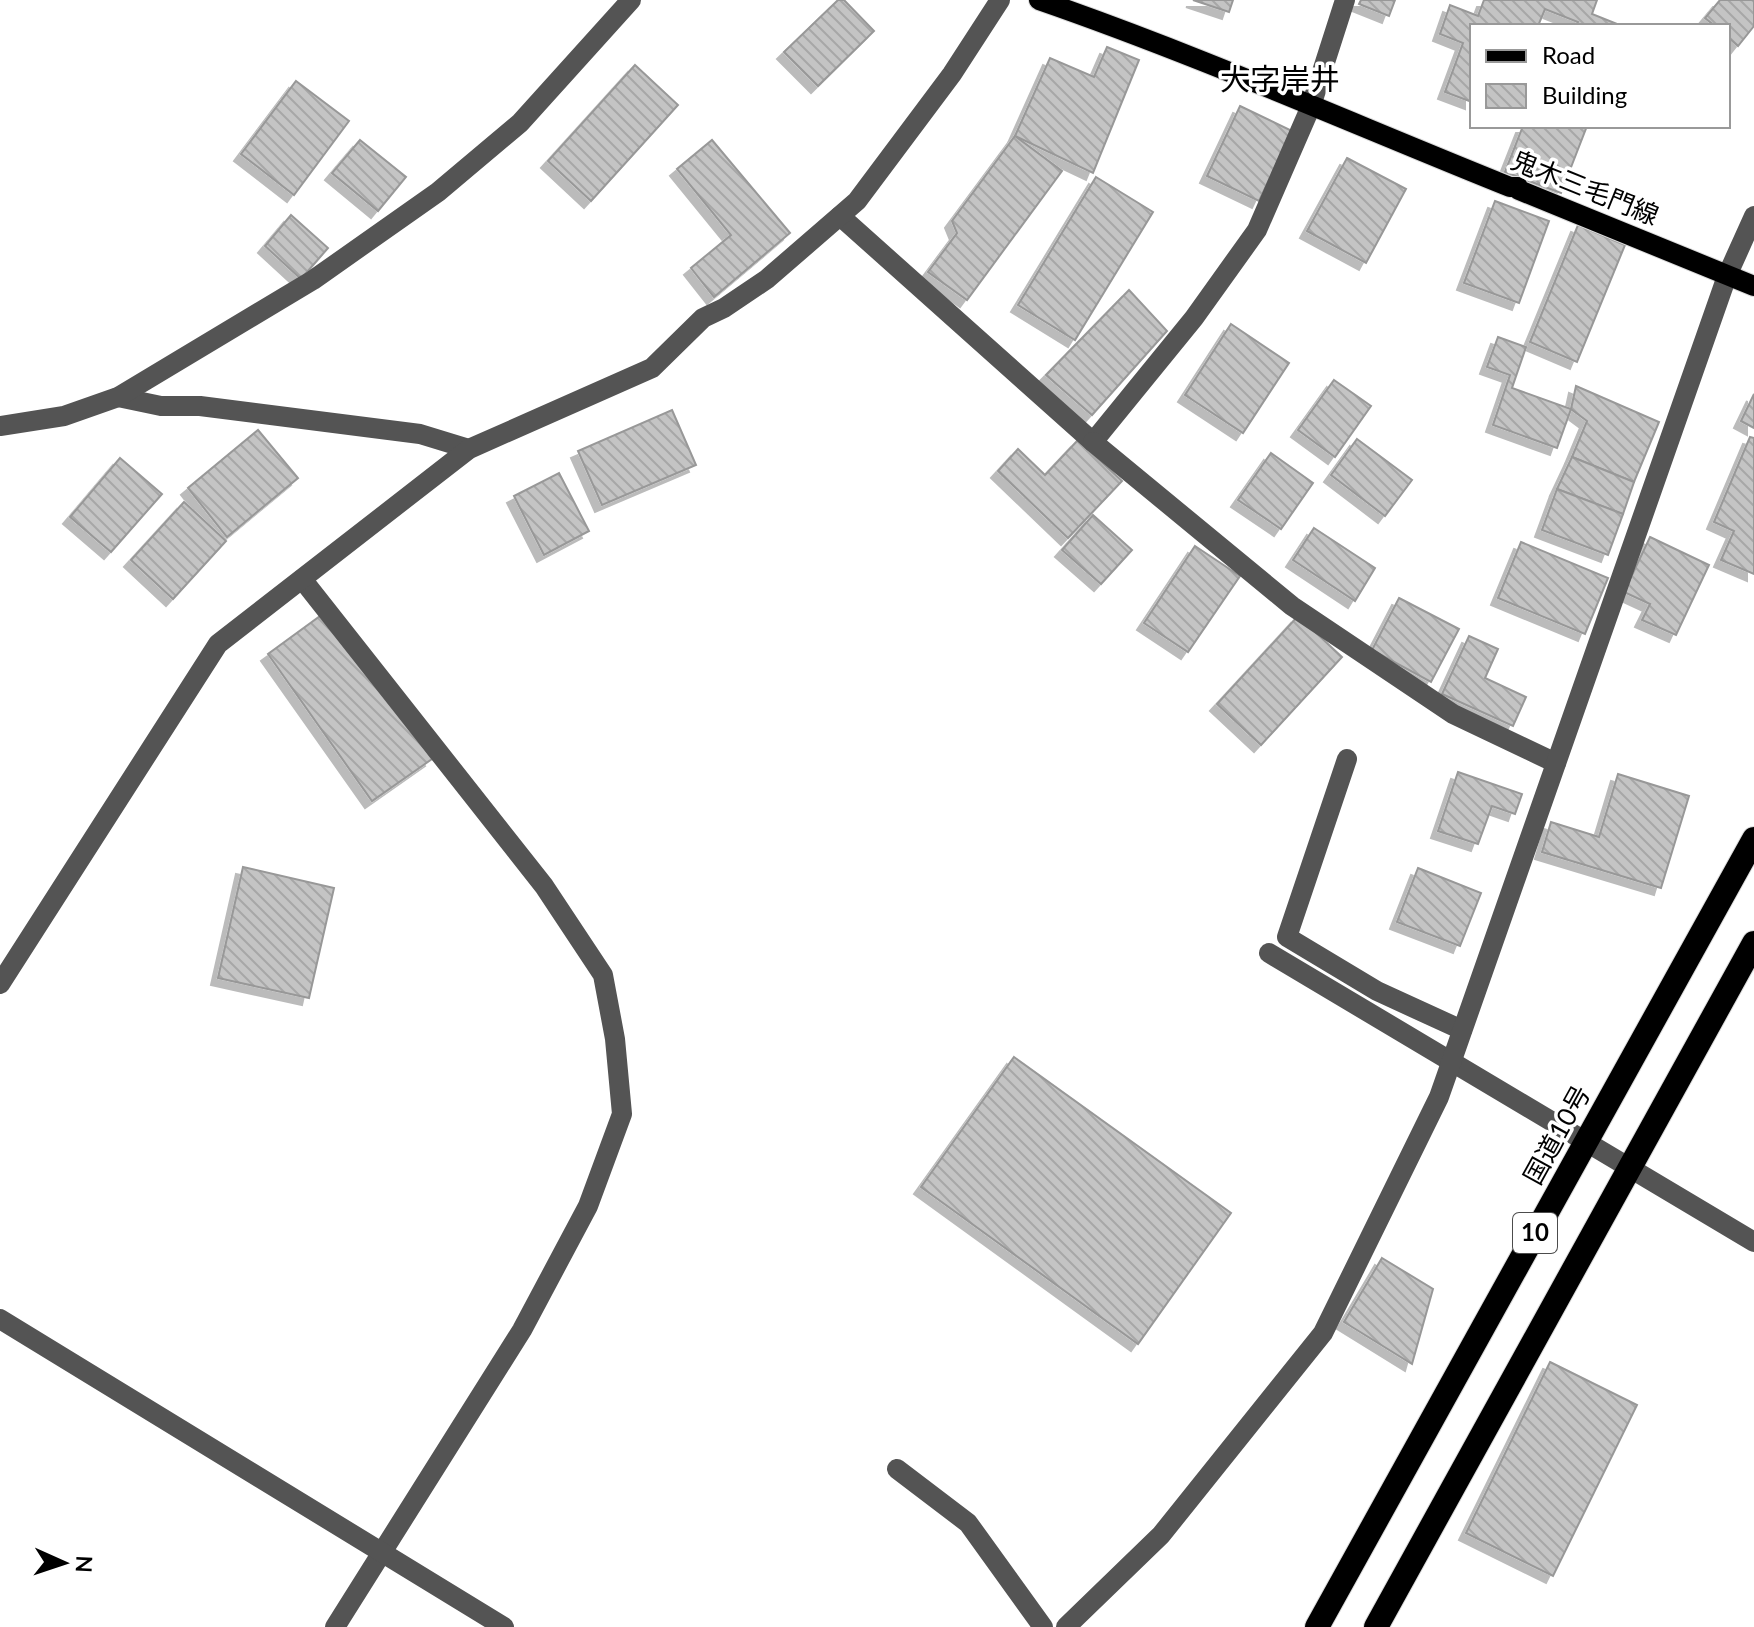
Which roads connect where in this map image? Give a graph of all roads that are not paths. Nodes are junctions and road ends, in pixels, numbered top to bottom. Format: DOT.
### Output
graph roads {
  1 [pos="631,0"];
  2 [pos="1000,0"];
  3 [pos="1039,0"];
  4 [pos="1345,0"];
  5 [pos="1067,5"];
  6 [pos="1311,106"];
  7 [pos="840,216"];
  8 [pos="1754,216"];
  9 [pos="1727,276"];
  10 [pos="1754,286"];
  11 [pos="118,397"];
  12 [pos="0,426"];
  13 [pos="1093,442"];
  14 [pos="469,449"];
  15 [pos="302,579"];
  16 [pos="1347,759"];
  17 [pos="1556,763"];
  18 [pos="1754,839"];
  19 [pos="1754,943"];
  20 [pos="1269,953"];
  21 [pos="0,984"];
  22 [pos="1462,1030"];
  23 [pos="1451,1063"];
  24 [pos="1585,1142"];
  25 [pos="1628,1167"];
  26 [pos="1754,1242"];
  27 [pos="0,1319"];
  28 [pos="897,1469"];
  29 [pos="382,1552"];
  30 [pos="335,1627"];
  31 [pos="504,1627"];
  32 [pos="1043,1627"];
  33 [pos="1066,1627"];
  34 [pos="1317,1627"];
  35 [pos="1376,1627"];
  1 -- 11 [label="street"];
  2 -- 7 [label="street"];
  3 -- 5 [label="main road, 鬼木三毛門線"];
  4 -- 6 [label="street"];
  5 -- 6 [label="main road, 鬼木三毛門線"];
  6 -- 9 [label="main road, 鬼木三毛門線"];
  6 -- 13 [label="street"];
  7 -- 13 [label="street"];
  7 -- 14 [label="street"];
  8 -- 9 [label="street"];
  9 -- 10 [label="main road, 鬼木三毛門線"];
  9 -- 17 [label="street"];
  11 -- 12 [label="street"];
  11 -- 14 [label="street"];
  13 -- 17 [label="street"];
  14 -- 15 [label="street"];
  15 -- 21 [label="street"];
  15 -- 29 [label="street"];
  16 -- 22 [label="street"];
  17 -- 22 [label="street"];
  18 -- 24 [label="highway, 国道10号 / 10"];
  19 -- 25 [label="highway, 10"];
  20 -- 23 [label="street"];
  22 -- 23 [label="street"];
  23 -- 24 [label="street"];
  23 -- 33 [label="street"];
  24 -- 25 [label="street"];
  24 -- 34 [label="highway, 国道10号 / 10"];
  25 -- 26 [label="street"];
  25 -- 35 [label="highway, 10"];
  27 -- 29 [label="street"];
  28 -- 32 [label="street"];
  29 -- 30 [label="street"];
  29 -- 31 [label="street"];
}
